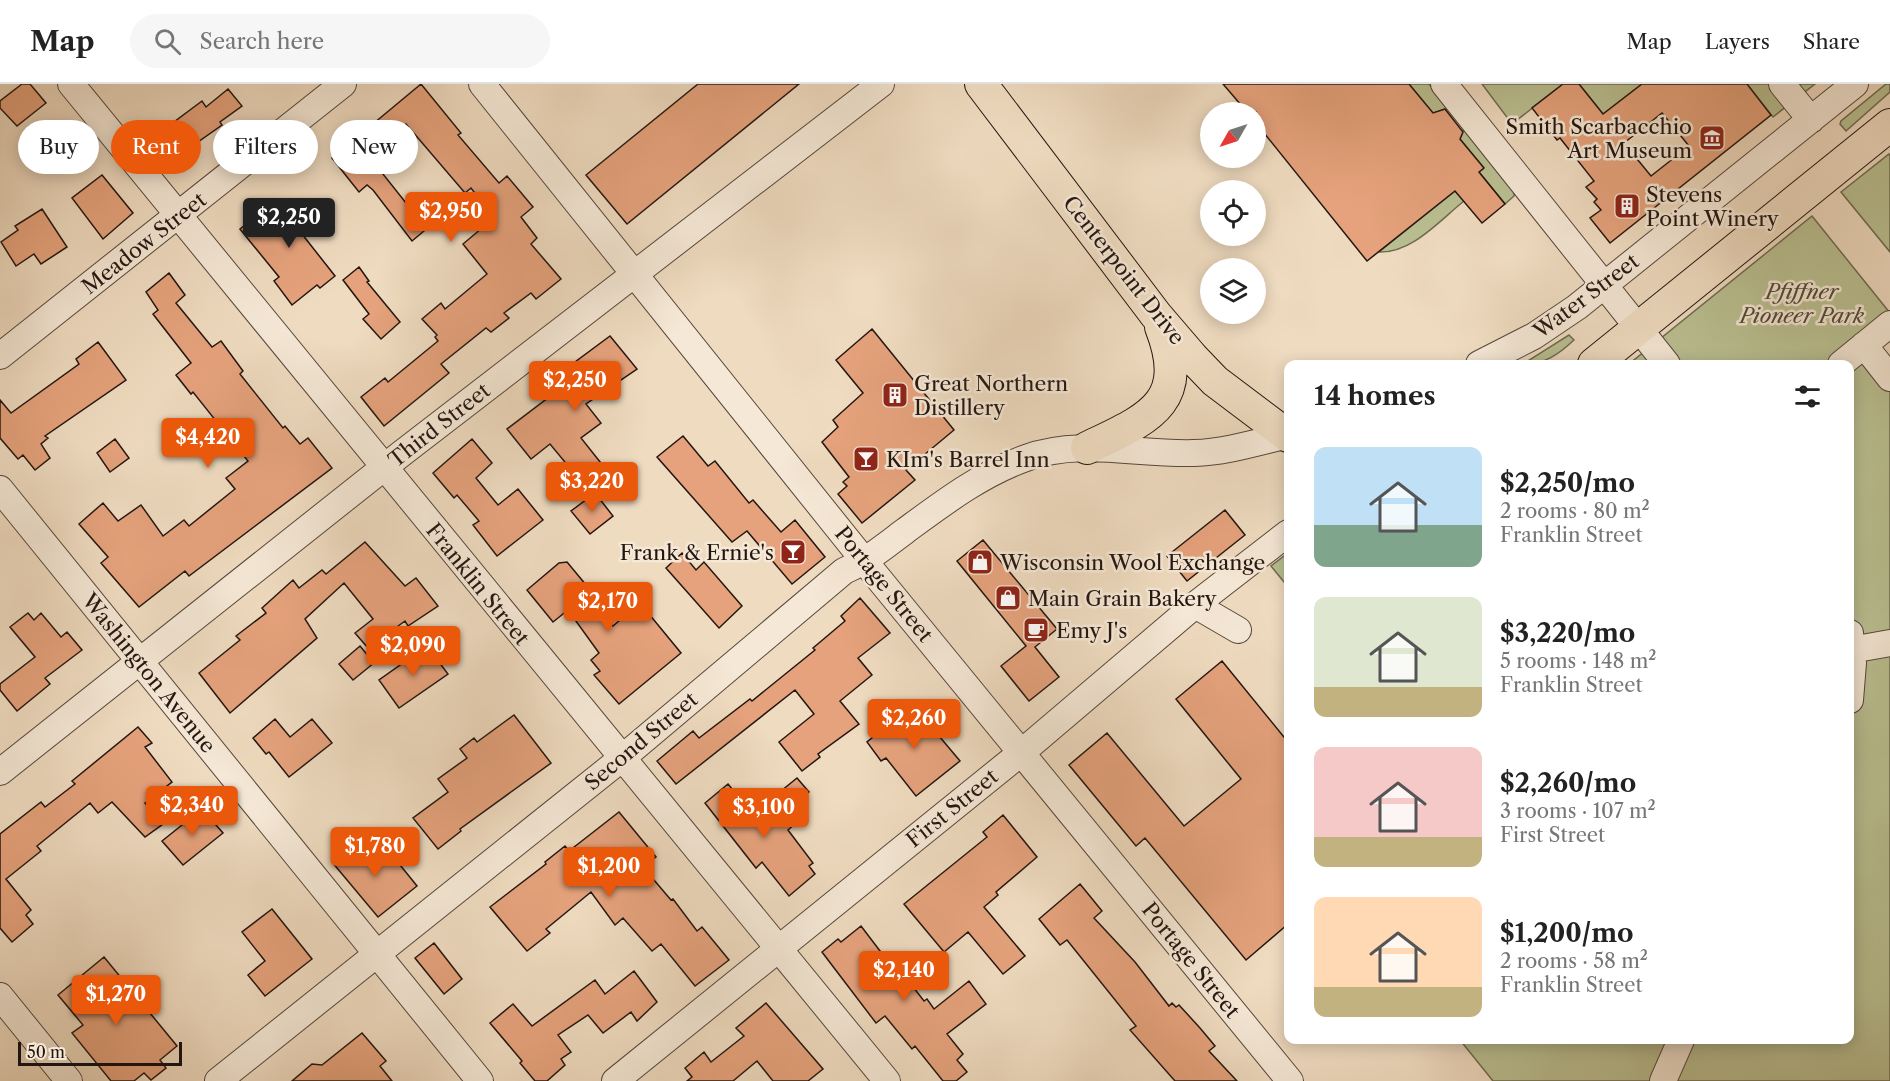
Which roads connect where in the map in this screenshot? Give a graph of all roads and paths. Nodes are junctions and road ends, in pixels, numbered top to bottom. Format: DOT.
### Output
graph roads {
  1 [pos="71,84"];
  2 [pos="343,84"];
  3 [pos="482,84"];
  4 [pos="881,84"];
  5 [pos="981,84"];
  6 [pos="1782,84"];
  7 [pos="1855,84"];
  8 [pos="1455,88"];
  9 [pos="1811,120"];
  10 [pos="1890,126"];
  11 [pos="178,216"];
  12 [pos="636,274"];
  13 [pos="1603,286"];
  14 [pos="1156,315"];
  15 [pos="1638,329"];
  16 [pos="1881,336"];
  17 [pos="0,356"];
  18 [pos="1487,360"];
  19 [pos="1599,360"];
  20 [pos="1664,360"];
  21 [pos="1847,360"];
  22 [pos="1890,366"];
  23 [pos="1890,378"];
  24 [pos="1284,432"];
  25 [pos="1284,436"];
  26 [pos="1087,448"];
  27 [pos="383,468"];
  28 [pos="0,489"];
  29 [pos="1284,536"];
  30 [pos="865,562"];
  31 [pos="1195,605"];
  32 [pos="1238,630"];
  33 [pos="1854,642"];
  34 [pos="1890,643"];
  35 [pos="140,662"];
  36 [pos="1022,752"];
  37 [pos="621,759"];
  38 [pos="0,772"];
  39 [pos="777,948"];
  40 [pos="377,954"];
  41 [pos="0,996"];
  42 [pos="1679,1044"];
  43 [pos="69,1081"];
  44 [pos="218,1081"];
  45 [pos="480,1081"];
  46 [pos="615,1081"];
  47 [pos="887,1081"];
  48 [pos="1290,1081"];
  49 [pos="1663,1081"];
  1 -- 11 [label="street, Franklin Street"];
  2 -- 11 [label="street, Meadow Street"];
  3 -- 12 [label="street, Portage Street"];
  4 -- 12 [label="street, Third Street"];
  5 -- 14 [label="main road, Centerpoint Drive"];
  6 -- 9 [label="street"];
  7 -- 9 [label="street, Water Street"];
  8 -- 13 [label="street"];
  9 -- 13 [label="street, Water Street"];
  10 -- 15 [label="main road"];
  11 -- 17 [label="street, Meadow Street"];
  11 -- 27 [label="street, Franklin Street"];
  12 -- 27 [label="street, Third Street"];
  12 -- 30 [label="street, Portage Street"];
  13 -- 15 [label="street"];
  13 -- 18 [label="street, Water Street"];
  14 -- 24 [label="main road, Centerpoint Drive"];
  14 -- 26 [label="main road"];
  15 -- 19 [label="main road"];
  15 -- 20 [label="street"];
  16 -- 21 [label="street"];
  16 -- 22 [label="street"];
  16 -- 23 [label="street"];
  25 -- 26 [label="street"];
  26 -- 30 [label="street, Second Street"];
  27 -- 35 [label="street, Third Street"];
  27 -- 37 [label="street, Franklin Street"];
  28 -- 35 [label="street, Washington Avenue"];
  29 -- 31 [label="street, First Street"];
  30 -- 36 [label="street, Portage Street"];
  30 -- 37 [label="street, Second Street"];
  31 -- 32 [label="street"];
  31 -- 36 [label="street, First Street"];
  33 -- 34 [label="street"];
  35 -- 38 [label="street, Third Street"];
  35 -- 40 [label="street, Washington Avenue"];
  36 -- 39 [label="street, First Street"];
  36 -- 48 [label="street, Portage Street"];
  37 -- 39 [label="street, Franklin Street"];
  37 -- 40 [label="street, Second Street"];
  39 -- 46 [label="street, First Street"];
  39 -- 47 [label="street, Franklin Street"];
  40 -- 44 [label="street, Second Street"];
  40 -- 45 [label="street, Washington Avenue"];
  41 -- 43 [label="street"];
  42 -- 49 [label="street"];
}
